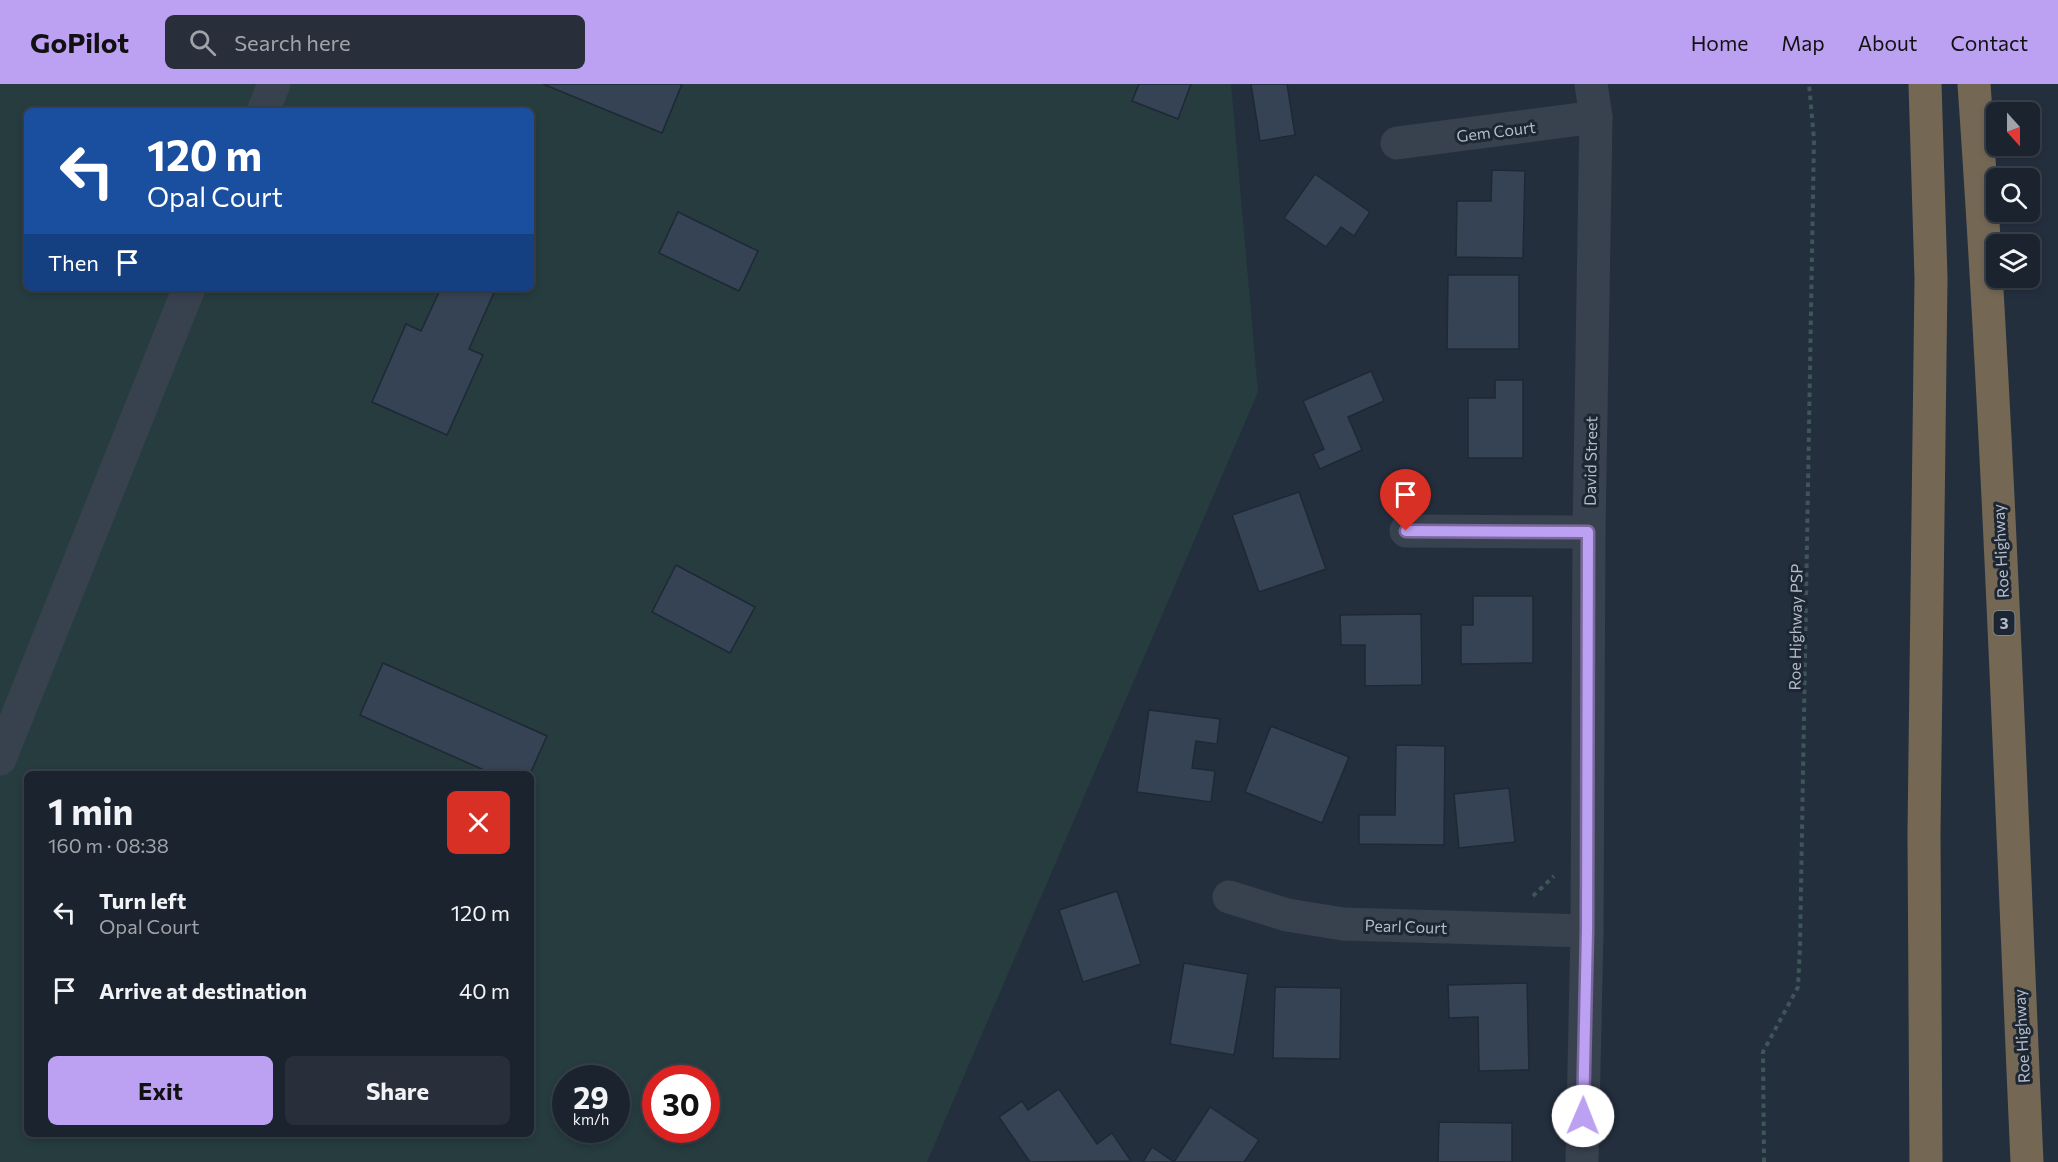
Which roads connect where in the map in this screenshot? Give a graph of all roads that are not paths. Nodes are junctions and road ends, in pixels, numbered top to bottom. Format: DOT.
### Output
graph roads {
  1 [pos="274,84"];
  2 [pos="1591,84"];
  3 [pos="1925,84"];
  4 [pos="1974,84"];
  5 [pos="264,108"];
  6 [pos="1596,117"];
  7 [pos="1397,143"];
  8 [pos="188,291"];
  9 [pos="1406,531"];
  10 [pos="1588,532"];
  11 [pos="0,759"];
  12 [pos="1229,897"];
  13 [pos="1587,931"];
  14 [pos="1582,1162"];
  15 [pos="1926,1162"];
  16 [pos="2027,1162"];
  1 -- 5 [label="street"];
  2 -- 6 [label="street, David Street"];
  3 -- 15 [label="highway"];
  4 -- 16 [label="highway, Roe Highway / 3"];
  6 -- 7 [label="street, Gem Court"];
  6 -- 10 [label="street, David Street"];
  8 -- 11 [label="street"];
  9 -- 10 [label="street"];
  10 -- 13 [label="street, David Street"];
  12 -- 13 [label="street, Pearl Court"];
  13 -- 14 [label="street, David Street"];
}
